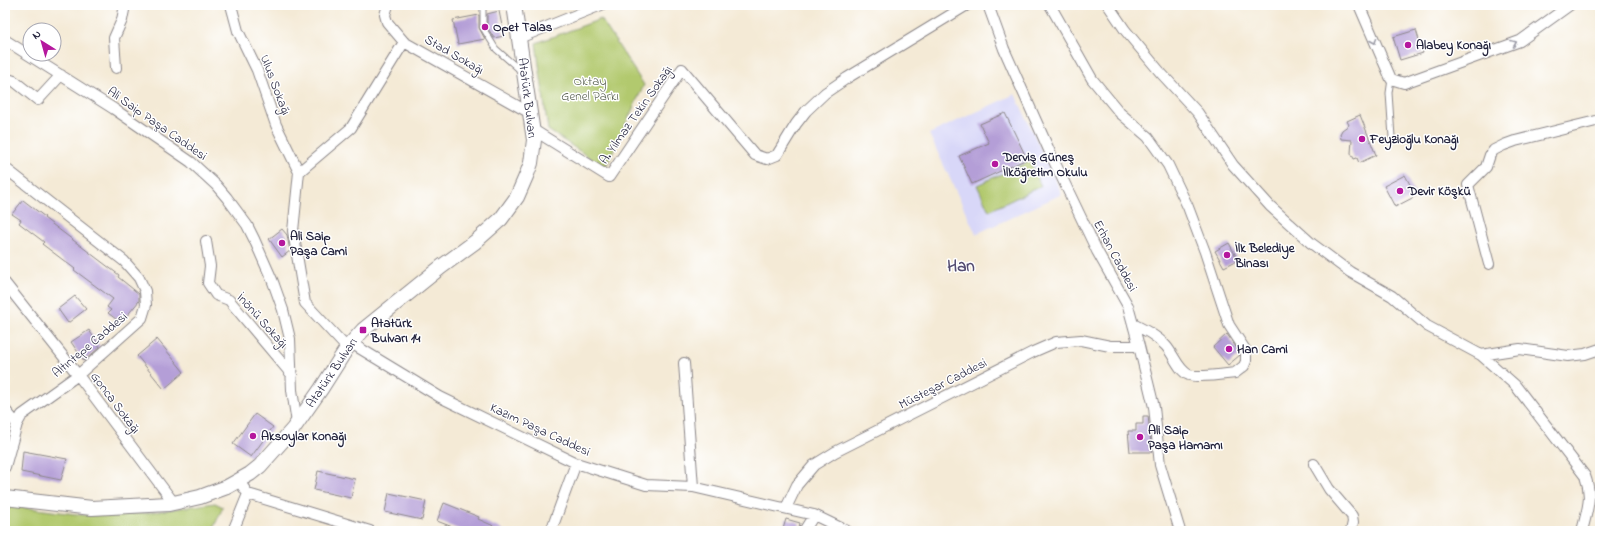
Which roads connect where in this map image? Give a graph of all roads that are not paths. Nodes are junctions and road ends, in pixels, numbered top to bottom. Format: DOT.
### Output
graph roads {
  1 [pos="125,5"];
  2 [pos="231,5"];
  3 [pos="388,5"];
  4 [pos="483,5"];
  5 [pos="514,5"];
  6 [pos="601,5"];
  7 [pos="967,5"];
  8 [pos="988,5"];
  9 [pos="1050,5"];
  10 [pos="1108,5"];
  11 [pos="1359,5"];
  12 [pos="1570,5"];
  13 [pos="520,38"];
  14 [pos="5,40"];
  15 [pos="404,42"];
  16 [pos="116,68"];
  17 [pos="524,74"];
  18 [pos="61,75"];
  19 [pos="5,78"];
  20 [pos="1391,79"];
  21 [pos="530,113"];
  22 [pos="1600,120"];
  23 [pos="532,129"];
  24 [pos="1392,137"];
  25 [pos="299,172"];
  26 [pos="7,174"];
  27 [pos="206,241"];
  28 [pos="1489,264"];
  29 [pos="5,283"];
  30 [pos="1133,324"];
  31 [pos="349,345"];
  32 [pos="1139,346"];
  33 [pos="1600,349"];
  34 [pos="1481,355"];
  35 [pos="684,363"];
  36 [pos="78,375"];
  37 [pos="292,375"];
  38 [pos="5,410"];
  39 [pos="297,423"];
  40 [pos="17,424"];
  41 [pos="576,463"];
  42 [pos="1314,464"];
  43 [pos="5,467"];
  44 [pos="239,481"];
  45 [pos="693,487"];
  46 [pos="248,494"];
  47 [pos="5,498"];
  48 [pos="174,502"];
  49 [pos="786,508"];
  50 [pos="814,515"];
  51 [pos="233,531"];
  52 [pos="370,531"];
  53 [pos="552,531"];
  54 [pos="804,531"];
  55 [pos="846,531"];
  56 [pos="1180,531"];
  57 [pos="1351,531"];
  58 [pos="1582,531"];
  1 -- 16 [label="street"];
  2 -- 25 [label="street, Ulus Sokağı"];
  3 -- 15 [label="street, Stad Sokağı"];
  4 -- 17 [label="lane"];
  5 -- 13 [label="main road, Atatürk Bulvarı"];
  6 -- 13 [label="street"];
  7 -- 23 [label="street, A. Yılmaz Tekin Sokağı"];
  8 -- 30 [label="street, Erhan Caddesi"];
  9 -- 30 [label="street"];
  10 -- 34 [label="street"];
  11 -- 20 [label="street, one-way"];
  20 -- 12 [label="street, one-way"];
  13 -- 17 [label="main road, Atatürk Bulvarı"];
  14 -- 18 [label="street, Ali Saip Paşa Caddesi"];
  15 -- 21 [label="street, Stad Sokağı"];
  15 -- 25 [label="street"];
  17 -- 21 [label="main road, Atatürk Bulvarı"];
  18 -- 19 [label="street"];
  18 -- 37 [label="street, Ali Saip Paşa Caddesi"];
  20 -- 24 [label="lane"];
  21 -- 23 [label="main road, Atatürk Bulvarı"];
  22 -- 28 [label="street"];
  23 -- 31 [label="main road, Atatürk Bulvarı"];
  25 -- 31 [label="street, Kazım Paşa Caddesi"];
  26 -- 36 [label="street, Altıntepe Caddesi"];
  27 -- 37 [label="street, İnönü Sokağı"];
  29 -- 36 [label="street, Gonca Sokağı"];
  30 -- 32 [label="street, Erhan Caddesi"];
  31 -- 39 [label="main road, Atatürk Bulvarı"];
  31 -- 41 [label="street, Kazım Paşa Caddesi"];
  32 -- 49 [label="street, Müsteşar Caddesi"];
  32 -- 56 [label="street, Erhan Caddesi"];
  33 -- 34 [label="street"];
  34 -- 58 [label="street"];
  35 -- 45 [label="street"];
  36 -- 40 [label="street, Altıntepe Caddesi"];
  36 -- 48 [label="street, Gonca Sokağı"];
  37 -- 39 [label="street, Ali Saip Paşa Caddesi"];
  38 -- 40 [label="street"];
  39 -- 44 [label="main road, Atatürk Bulvarı"];
  40 -- 43 [label="street, Altıntepe Caddesi"];
  41 -- 45 [label="street, Kazım Paşa Caddesi"];
  41 -- 53 [label="street"];
  42 -- 57 [label="street"];
  44 -- 46 [label="street"];
  44 -- 48 [label="main road, Atatürk Bulvarı"];
  45 -- 49 [label="street, Kazım Paşa Caddesi"];
  46 -- 51 [label="street"];
  46 -- 52 [label="street"];
  47 -- 48 [label="main road, Atatürk Bulvarı"];
  49 -- 50 [label="street, Kazım Paşa Caddesi"];
  50 -- 54 [label="street"];
  50 -- 55 [label="street, Kazım Paşa Caddesi"];
}
